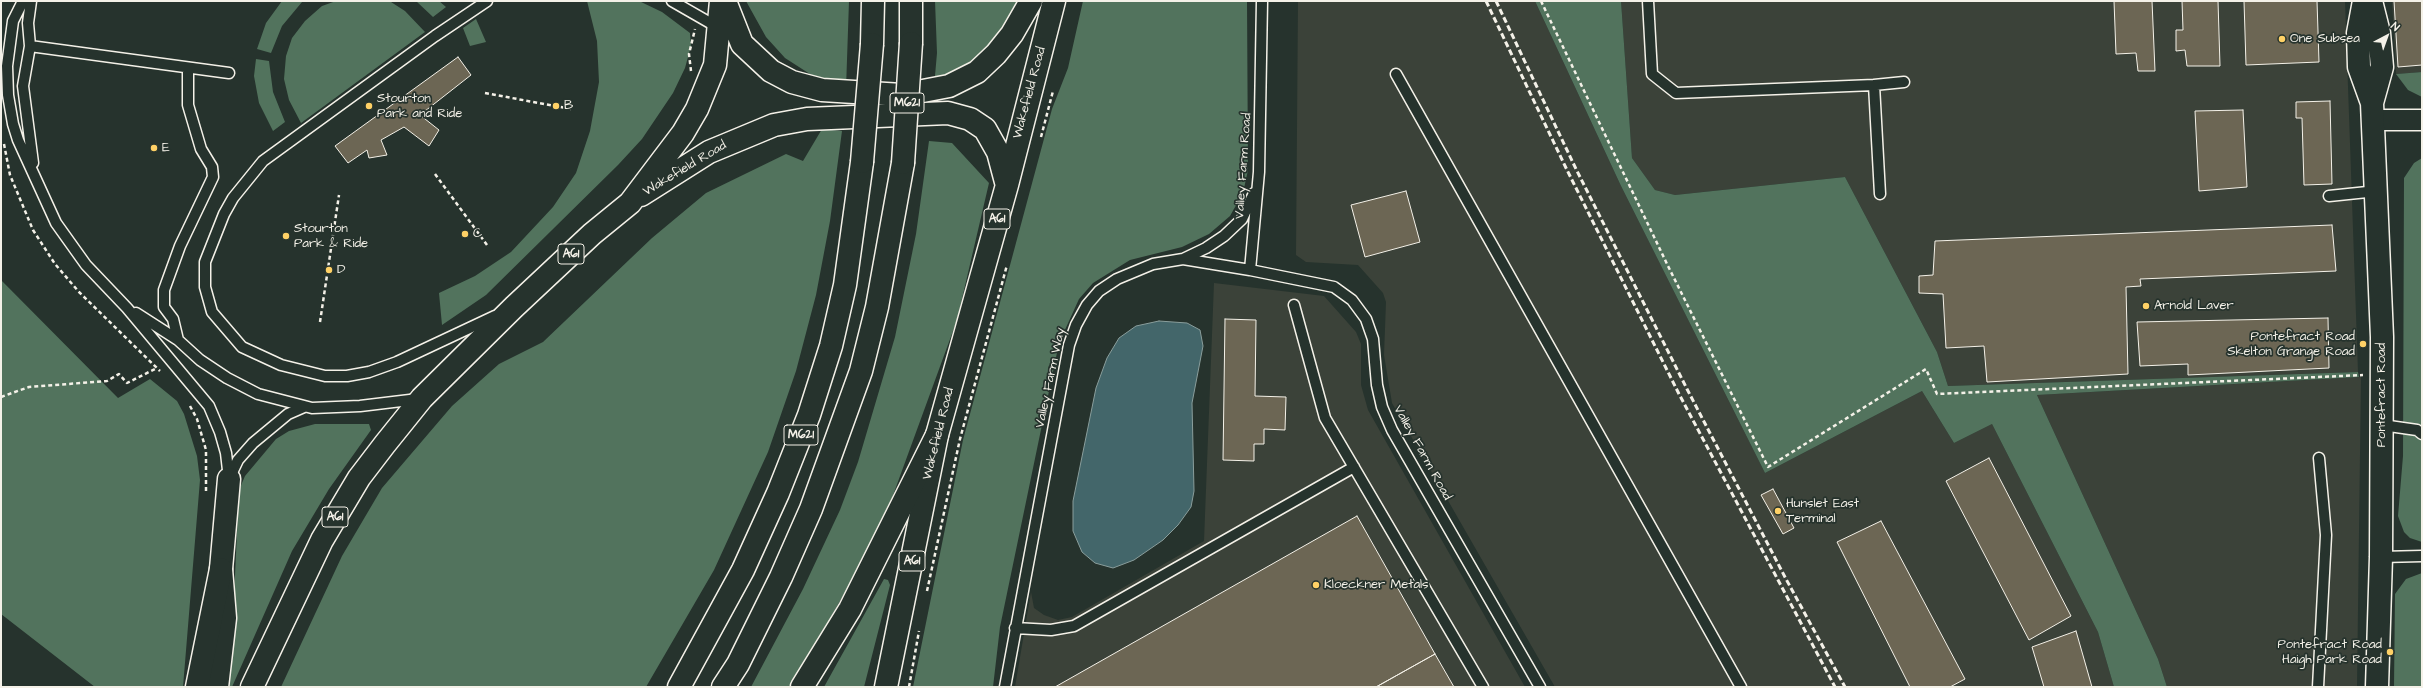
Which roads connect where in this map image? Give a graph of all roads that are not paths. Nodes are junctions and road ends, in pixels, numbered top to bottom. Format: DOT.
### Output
graph roads {
  1 [pos="23,1"];
  2 [pos="31,1"];
  3 [pos="487,1"];
  4 [pos="672,1"];
  5 [pos="721,1"];
  6 [pos="725,1"];
  7 [pos="873,1"];
  8 [pos="911,1"];
  9 [pos="1030,1"];
  10 [pos="1054,1"];
  11 [pos="1262,1"];
  12 [pos="1648,1"];
  13 [pos="2364,1"];
  14 [pos="2370,1"];
  15 [pos="719,28"];
  16 [pos="742,44"];
  17 [pos="30,46"];
  18 [pos="188,68"];
  19 [pos="229,73"];
  20 [pos="1396,74"];
  21 [pos="1904,82"];
  22 [pos="1874,85"];
  23 [pos="2373,111"];
  24 [pos="2422,120"];
  25 [pos="1259,172"];
  26 [pos="34,173"];
  27 [pos="1007,185"];
  28 [pos="2377,191"];
  29 [pos="1880,194"];
  30 [pos="2329,196"];
  31 [pos="630,202"];
  32 [pos="1183,259"];
  33 [pos="1250,270"];
  34 [pos="1294,305"];
  35 [pos="514,307"];
  36 [pos="127,308"];
  37 [pos="178,340"];
  38 [pos="422,398"];
  39 [pos="304,407"];
  40 [pos="2382,425"];
  41 [pos="2422,434"];
  42 [pos="937,435"];
  43 [pos="2318,458"];
  44 [pos="1354,467"];
  45 [pos="229,479"];
  46 [pos="2422,556"];
  47 [pos="2381,557"];
  48 [pos="221,569"];
  49 [pos="1015,628"];
  50 [pos="271,650"];
  51 [pos="197,687"];
  52 [pos="217,687"];
  53 [pos="252,687"];
  54 [pos="259,687"];
  55 [pos="679,687"];
  56 [pos="723,687"];
  57 [pos="802,687"];
  58 [pos="886,687"];
  59 [pos="1005,687"];
  60 [pos="1483,687"];
  61 [pos="1540,687"];
  62 [pos="1741,687"];
  63 [pos="2318,687"];
  64 [pos="2376,687"];
  1 -- 26 [label="lane"];
  2 -- 17 [label="lane"];
  3 -- 35 [label="lane"];
  4 -- 15 [label="lane"];
  5 -- 15 [label="main road, A61"];
  6 -- 16 [label="main road"];
  7 -- 55 [label="main road, M621, bridge"];
  8 -- 56 [label="main road, M621, bridge"];
  9 -- 16 [label="main road"];
  10 -- 27 [label="main road, Wakefield Road / A61"];
  11 -- 25 [label="lane, Valley Farm Road"];
  12 -- 22 [label="lane"];
  13 -- 23 [label="main road, Pontefract Road"];
  14 -- 23 [label="main road, Pontefract Road"];
  15 -- 16 [label="lane"];
  15 -- 31 [label="main road, A61"];
  17 -- 18 [label="lane"];
  17 -- 26 [label="lane"];
  18 -- 19 [label="lane"];
  18 -- 37 [label="lane"];
  20 -- 62 [label="lane"];
  21 -- 22 [label="lane"];
  22 -- 29 [label="lane"];
  23 -- 24 [label="street"];
  23 -- 28 [label="main road, Pontefract Road"];
  25 -- 32 [label="lane, Valley Farm Way"];
  25 -- 33 [label="lane, Valley Farm Road"];
  26 -- 36 [label="lane"];
  27 -- 31 [label="main road, Wakefield Road / A61"];
  27 -- 42 [label="main road, Wakefield Road / A61"];
  28 -- 30 [label="lane"];
  28 -- 40 [label="main road, Pontefract Road"];
  31 -- 35 [label="main road, A61"];
  32 -- 33 [label="lane"];
  32 -- 49 [label="lane, Valley Farm Way"];
  33 -- 61 [label="lane, Valley Farm Road"];
  34 -- 44 [label="lane"];
  35 -- 38 [label="main road, A61"];
  36 -- 37 [label="lane"];
  36 -- 45 [label="lane"];
  37 -- 39 [label="lane"];
  38 -- 39 [label="lane"];
  38 -- 50 [label="main road, A61"];
  39 -- 45 [label="lane"];
  40 -- 41 [label="lane"];
  40 -- 47 [label="main road, Pontefract Road"];
  42 -- 57 [label="main road"];
  42 -- 58 [label="main road, Wakefield Road / A61"];
  43 -- 63 [label="lane"];
  44 -- 49 [label="lane"];
  44 -- 60 [label="lane"];
  45 -- 48 [label="main road"];
  46 -- 47 [label="lane"];
  47 -- 64 [label="main road, Pontefract Road"];
  48 -- 51 [label="main road"];
  48 -- 52 [label="main road"];
  49 -- 59 [label="lane, Valley Farm Way"];
  50 -- 53 [label="main road"];
  50 -- 54 [label="main road, A61"];
}
